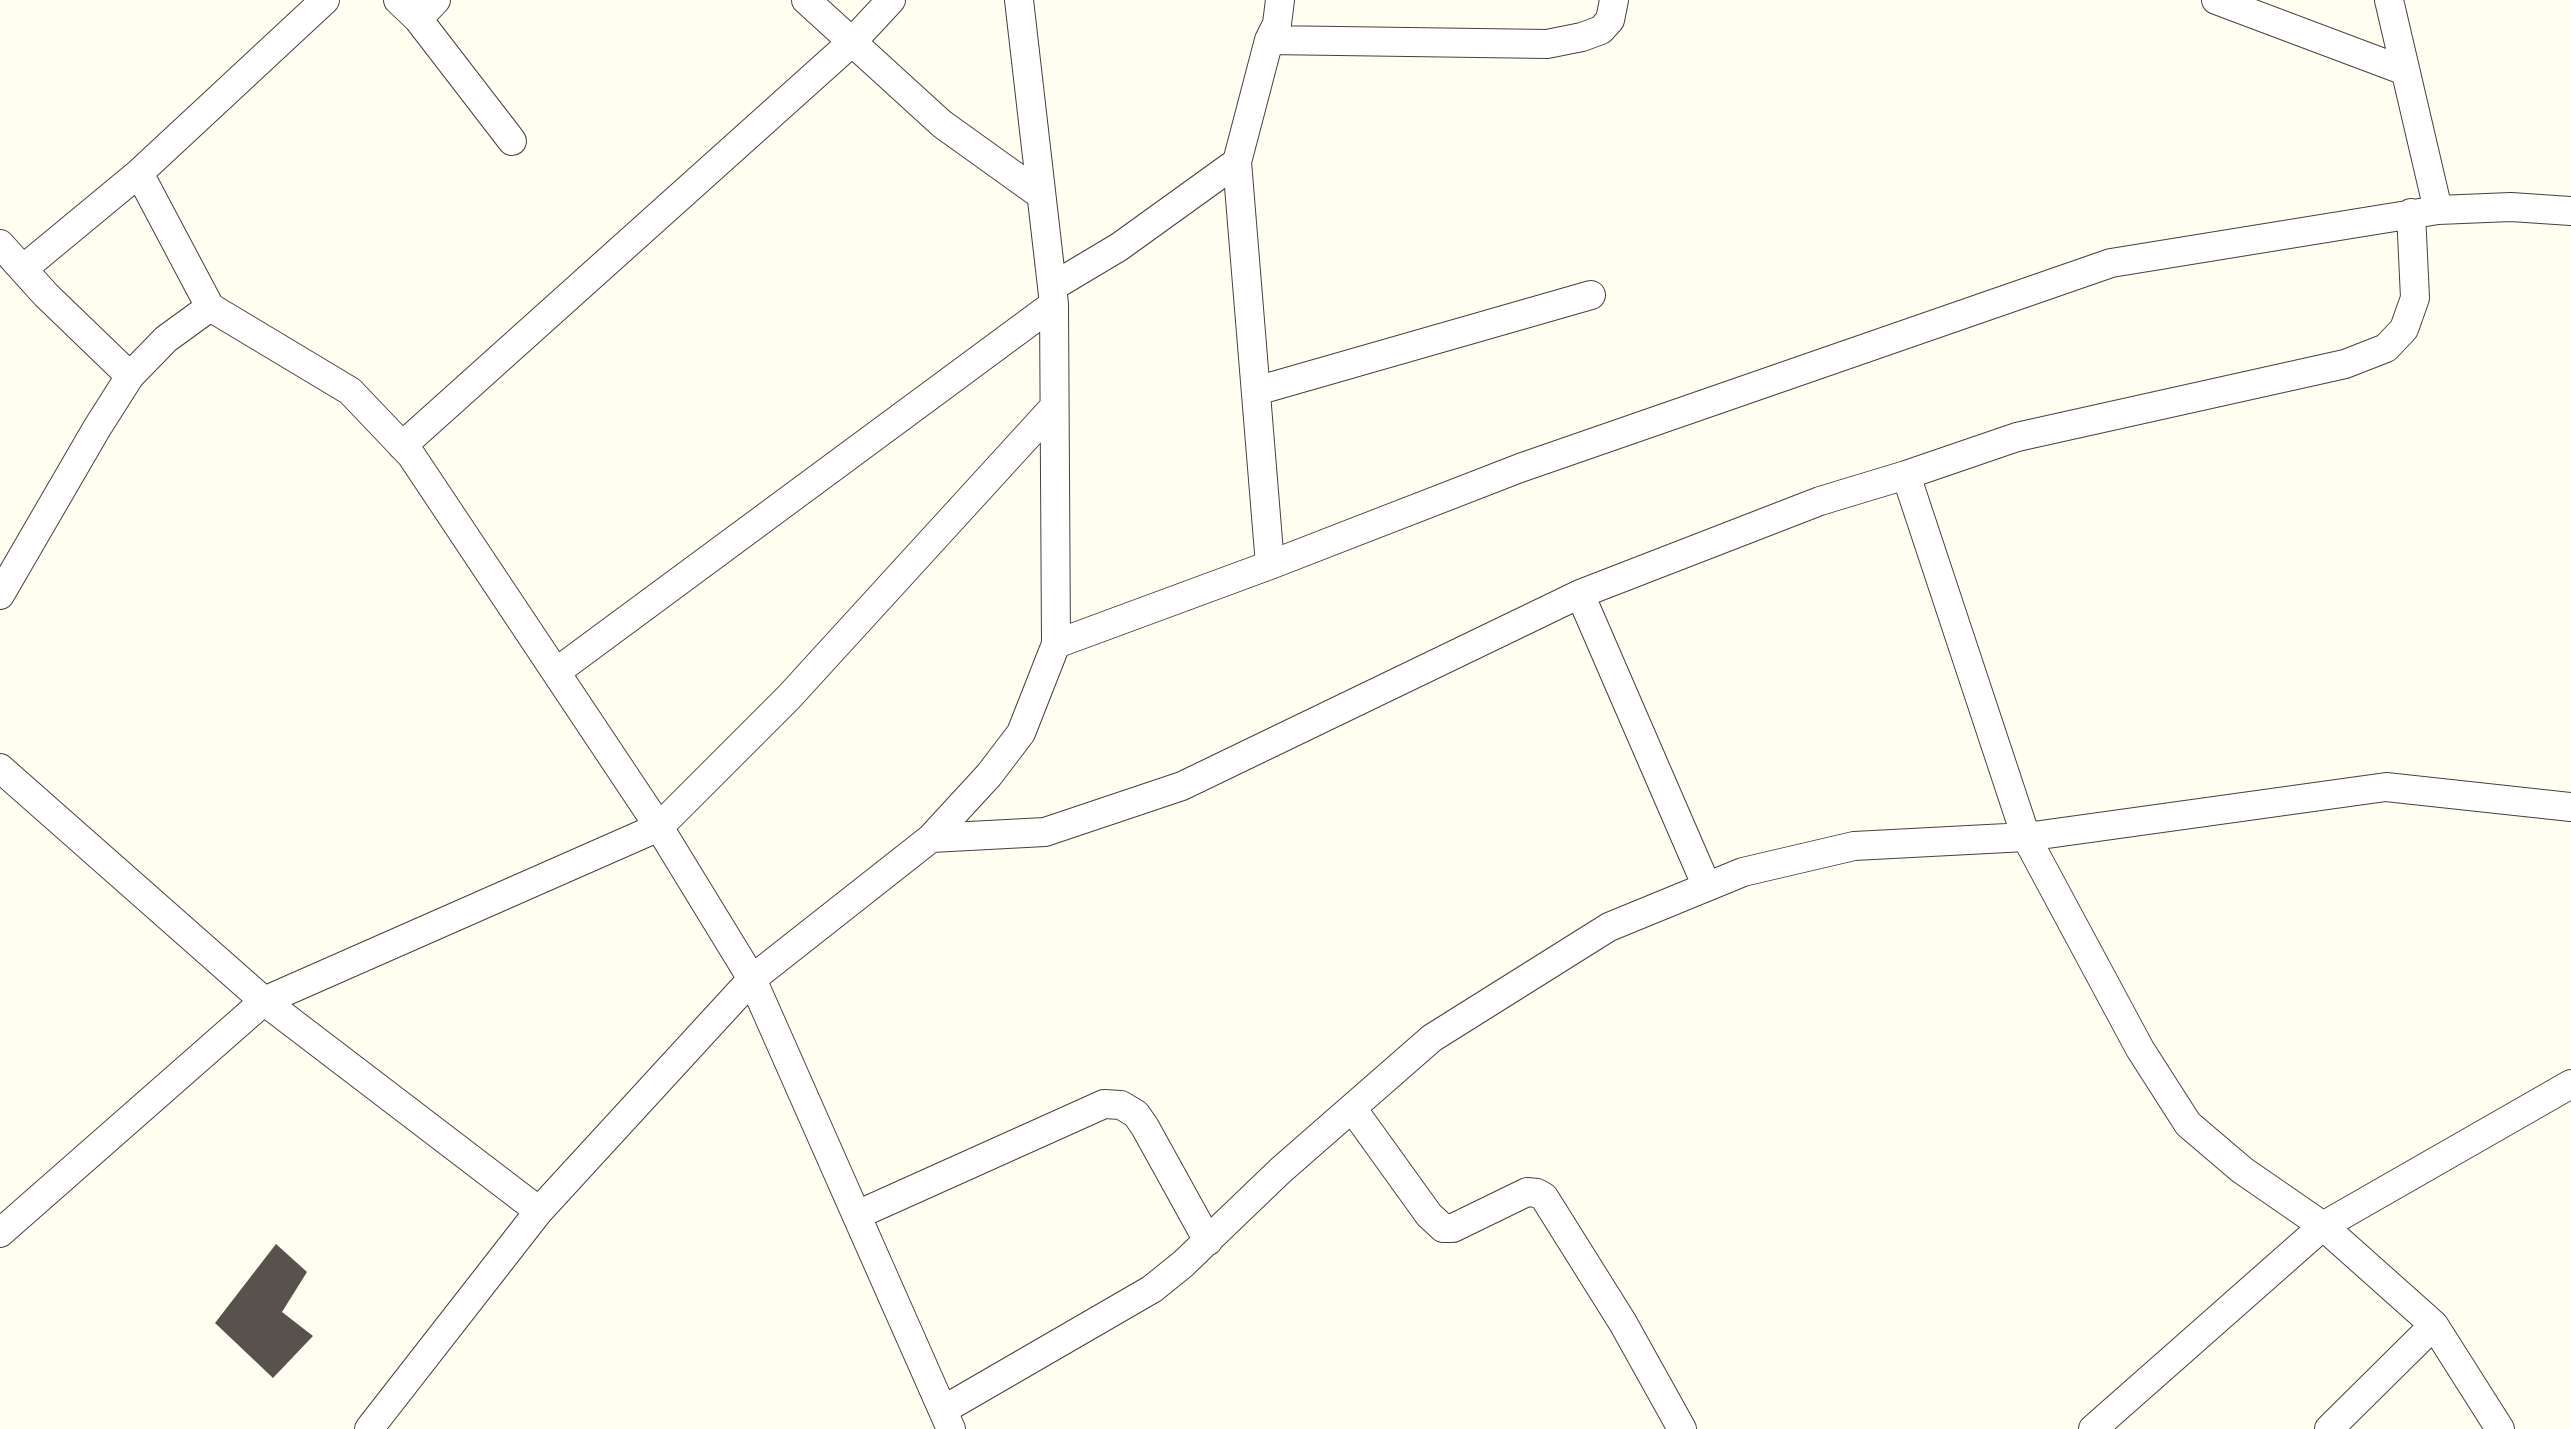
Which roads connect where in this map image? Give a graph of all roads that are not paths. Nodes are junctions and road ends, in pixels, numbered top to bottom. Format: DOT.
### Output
graph roads {
  1 [pos="325,0"];
  2 [pos="398,0"];
  3 [pos="806,0"];
  4 [pos="891,0"];
  5 [pos="1019,0"];
  6 [pos="1280,0"];
  7 [pos="1614,0"];
  8 [pos="2216,0"];
  9 [pos="2388,0"];
  10 [pos="427,10"];
  11 [pos="1269,40"];
  12 [pos="852,42"];
  13 [pos="2405,71"];
  14 [pos="512,141"];
  15 [pos="1237,162"];
  16 [pos="139,173"];
  17 [pos="1041,195"];
  18 [pos="2438,210"];
  19 [pos="2571,211"];
  20 [pos="2411,213"];
  21 [pos="0,244"];
  22 [pos="23,269"];
  23 [pos="1591,295"];
  24 [pos="1053,296"];
  25 [pos="210,307"];
  26 [pos="130,376"];
  27 [pos="1256,391"];
  28 [pos="1054,407"];
  29 [pos="402,446"];
  30 [pos="1906,475"];
  31 [pos="1270,565"];
  32 [pos="1580,594"];
  33 [pos="0,595"];
  34 [pos="1056,644"];
  35 [pos="556,672"];
  36 [pos="0,768"];
  37 [pos="2571,807"];
  38 [pos="659,827"];
  39 [pos="2026,837"];
  40 [pos="931,838"];
  41 [pos="1707,887"];
  42 [pos="752,979"];
  43 [pos="264,1001"];
  44 [pos="2571,1084"];
  45 [pos="1352,1108"];
  46 [pos="539,1211"];
  47 [pos="857,1215"];
  48 [pos="2322,1226"];
  49 [pos="0,1233"];
  50 [pos="1208,1241"];
  51 [pos="2434,1325"];
  52 [pos="947,1419"];
  53 [pos="369,1429"];
  54 [pos="1682,1429"];
  55 [pos="2093,1429"];
  56 [pos="2330,1429"];
  57 [pos="2500,1429"];
  1 -- 16 [label="street"];
  2 -- 10 [label="street"];
  3 -- 12 [label="street"];
  4 -- 12 [label="street"];
  5 -- 17 [label="street"];
  6 -- 11 [label="street"];
  7 -- 11 [label="street"];
  8 -- 13 [label="street"];
  9 -- 13 [label="street"];
  10 -- 14 [label="street"];
  11 -- 15 [label="street"];
  12 -- 17 [label="street"];
  12 -- 29 [label="street"];
  13 -- 18 [label="street"];
  15 -- 24 [label="street"];
  15 -- 27 [label="street"];
  16 -- 22 [label="street"];
  16 -- 25 [label="street"];
  17 -- 24 [label="street"];
  18 -- 19 [label="street"];
  18 -- 20 [label="street"];
  20 -- 30 [label="street"];
  20 -- 31 [label="street"];
  21 -- 22 [label="street"];
  22 -- 26 [label="street"];
  23 -- 27 [label="street"];
  24 -- 28 [label="street"];
  24 -- 35 [label="street"];
  25 -- 26 [label="street"];
  25 -- 29 [label="street"];
  26 -- 33 [label="street"];
  27 -- 31 [label="street"];
  28 -- 34 [label="street"];
  28 -- 38 [label="street"];
  29 -- 35 [label="street"];
  30 -- 32 [label="street"];
  30 -- 39 [label="street"];
  31 -- 34 [label="street"];
  32 -- 40 [label="street"];
  32 -- 41 [label="street"];
  34 -- 40 [label="street"];
  35 -- 38 [label="street"];
  36 -- 43 [label="street"];
  37 -- 39 [label="street"];
  38 -- 42 [label="street"];
  38 -- 43 [label="street"];
  39 -- 41 [label="street"];
  39 -- 48 [label="street"];
  40 -- 42 [label="street"];
  41 -- 45 [label="street"];
  42 -- 46 [label="street"];
  42 -- 47 [label="street"];
  43 -- 46 [label="street"];
  43 -- 49 [label="street"];
  44 -- 48 [label="street"];
  45 -- 50 [label="street"];
  45 -- 54 [label="street"];
  46 -- 53 [label="street"];
  47 -- 50 [label="street"];
  47 -- 52 [label="street"];
  48 -- 51 [label="street"];
  48 -- 55 [label="street"];
  50 -- 52 [label="street"];
  51 -- 56 [label="street"];
  51 -- 57 [label="street"];
}
